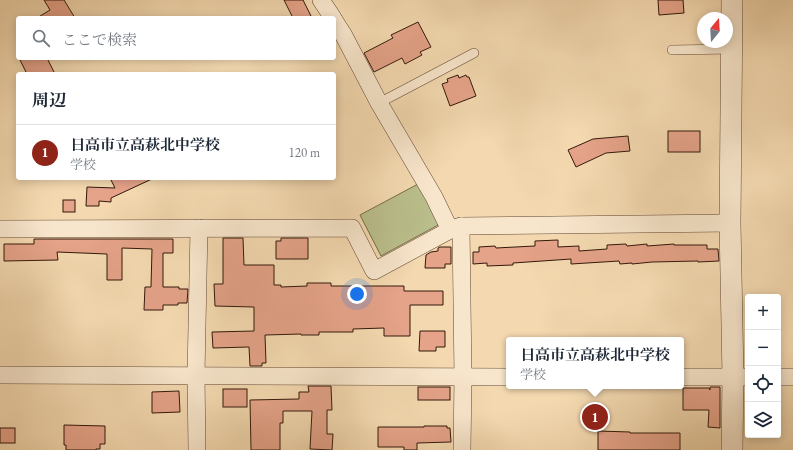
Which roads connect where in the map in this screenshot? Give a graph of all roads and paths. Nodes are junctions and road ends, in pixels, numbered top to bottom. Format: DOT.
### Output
graph roads {
  1 [pos="321,0"];
  2 [pos="732,0"];
  3 [pos="331,16"];
  4 [pos="336,24"];
  5 [pos="731,49"];
  6 [pos="672,50"];
  7 [pos="474,53"];
  8 [pos="379,103"];
  9 [pos="730,223"];
  10 [pos="198,228"];
  11 [pos="456,228"];
  12 [pos="0,229"];
  13 [pos="0,375"];
  14 [pos="196,376"];
  15 [pos="463,377"];
  16 [pos="506,377"];
  17 [pos="684,377"];
  18 [pos="740,377"];
  19 [pos="781,377"];
  20 [pos="793,377"];
  21 [pos="197,450"];
  22 [pos="462,450"];
  23 [pos="732,450"];
  1 -- 3 [label="street"];
  2 -- 5 [label="street"];
  4 -- 8 [label="street"];
  5 -- 6 [label="lane"];
  5 -- 9 [label="street"];
  7 -- 8 [label="lane"];
  8 -- 11 [label="street"];
  9 -- 11 [label="street"];
  9 -- 18 [label="street"];
  10 -- 11 [label="street"];
  10 -- 12 [label="street"];
  10 -- 14 [label="street"];
  11 -- 15 [label="street"];
  13 -- 14 [label="street"];
  14 -- 15 [label="street"];
  14 -- 21 [label="street"];
  15 -- 16 [label="street"];
  15 -- 22 [label="street"];
  17 -- 18 [label="street"];
  18 -- 23 [label="street"];
  19 -- 20 [label="street"];
}
